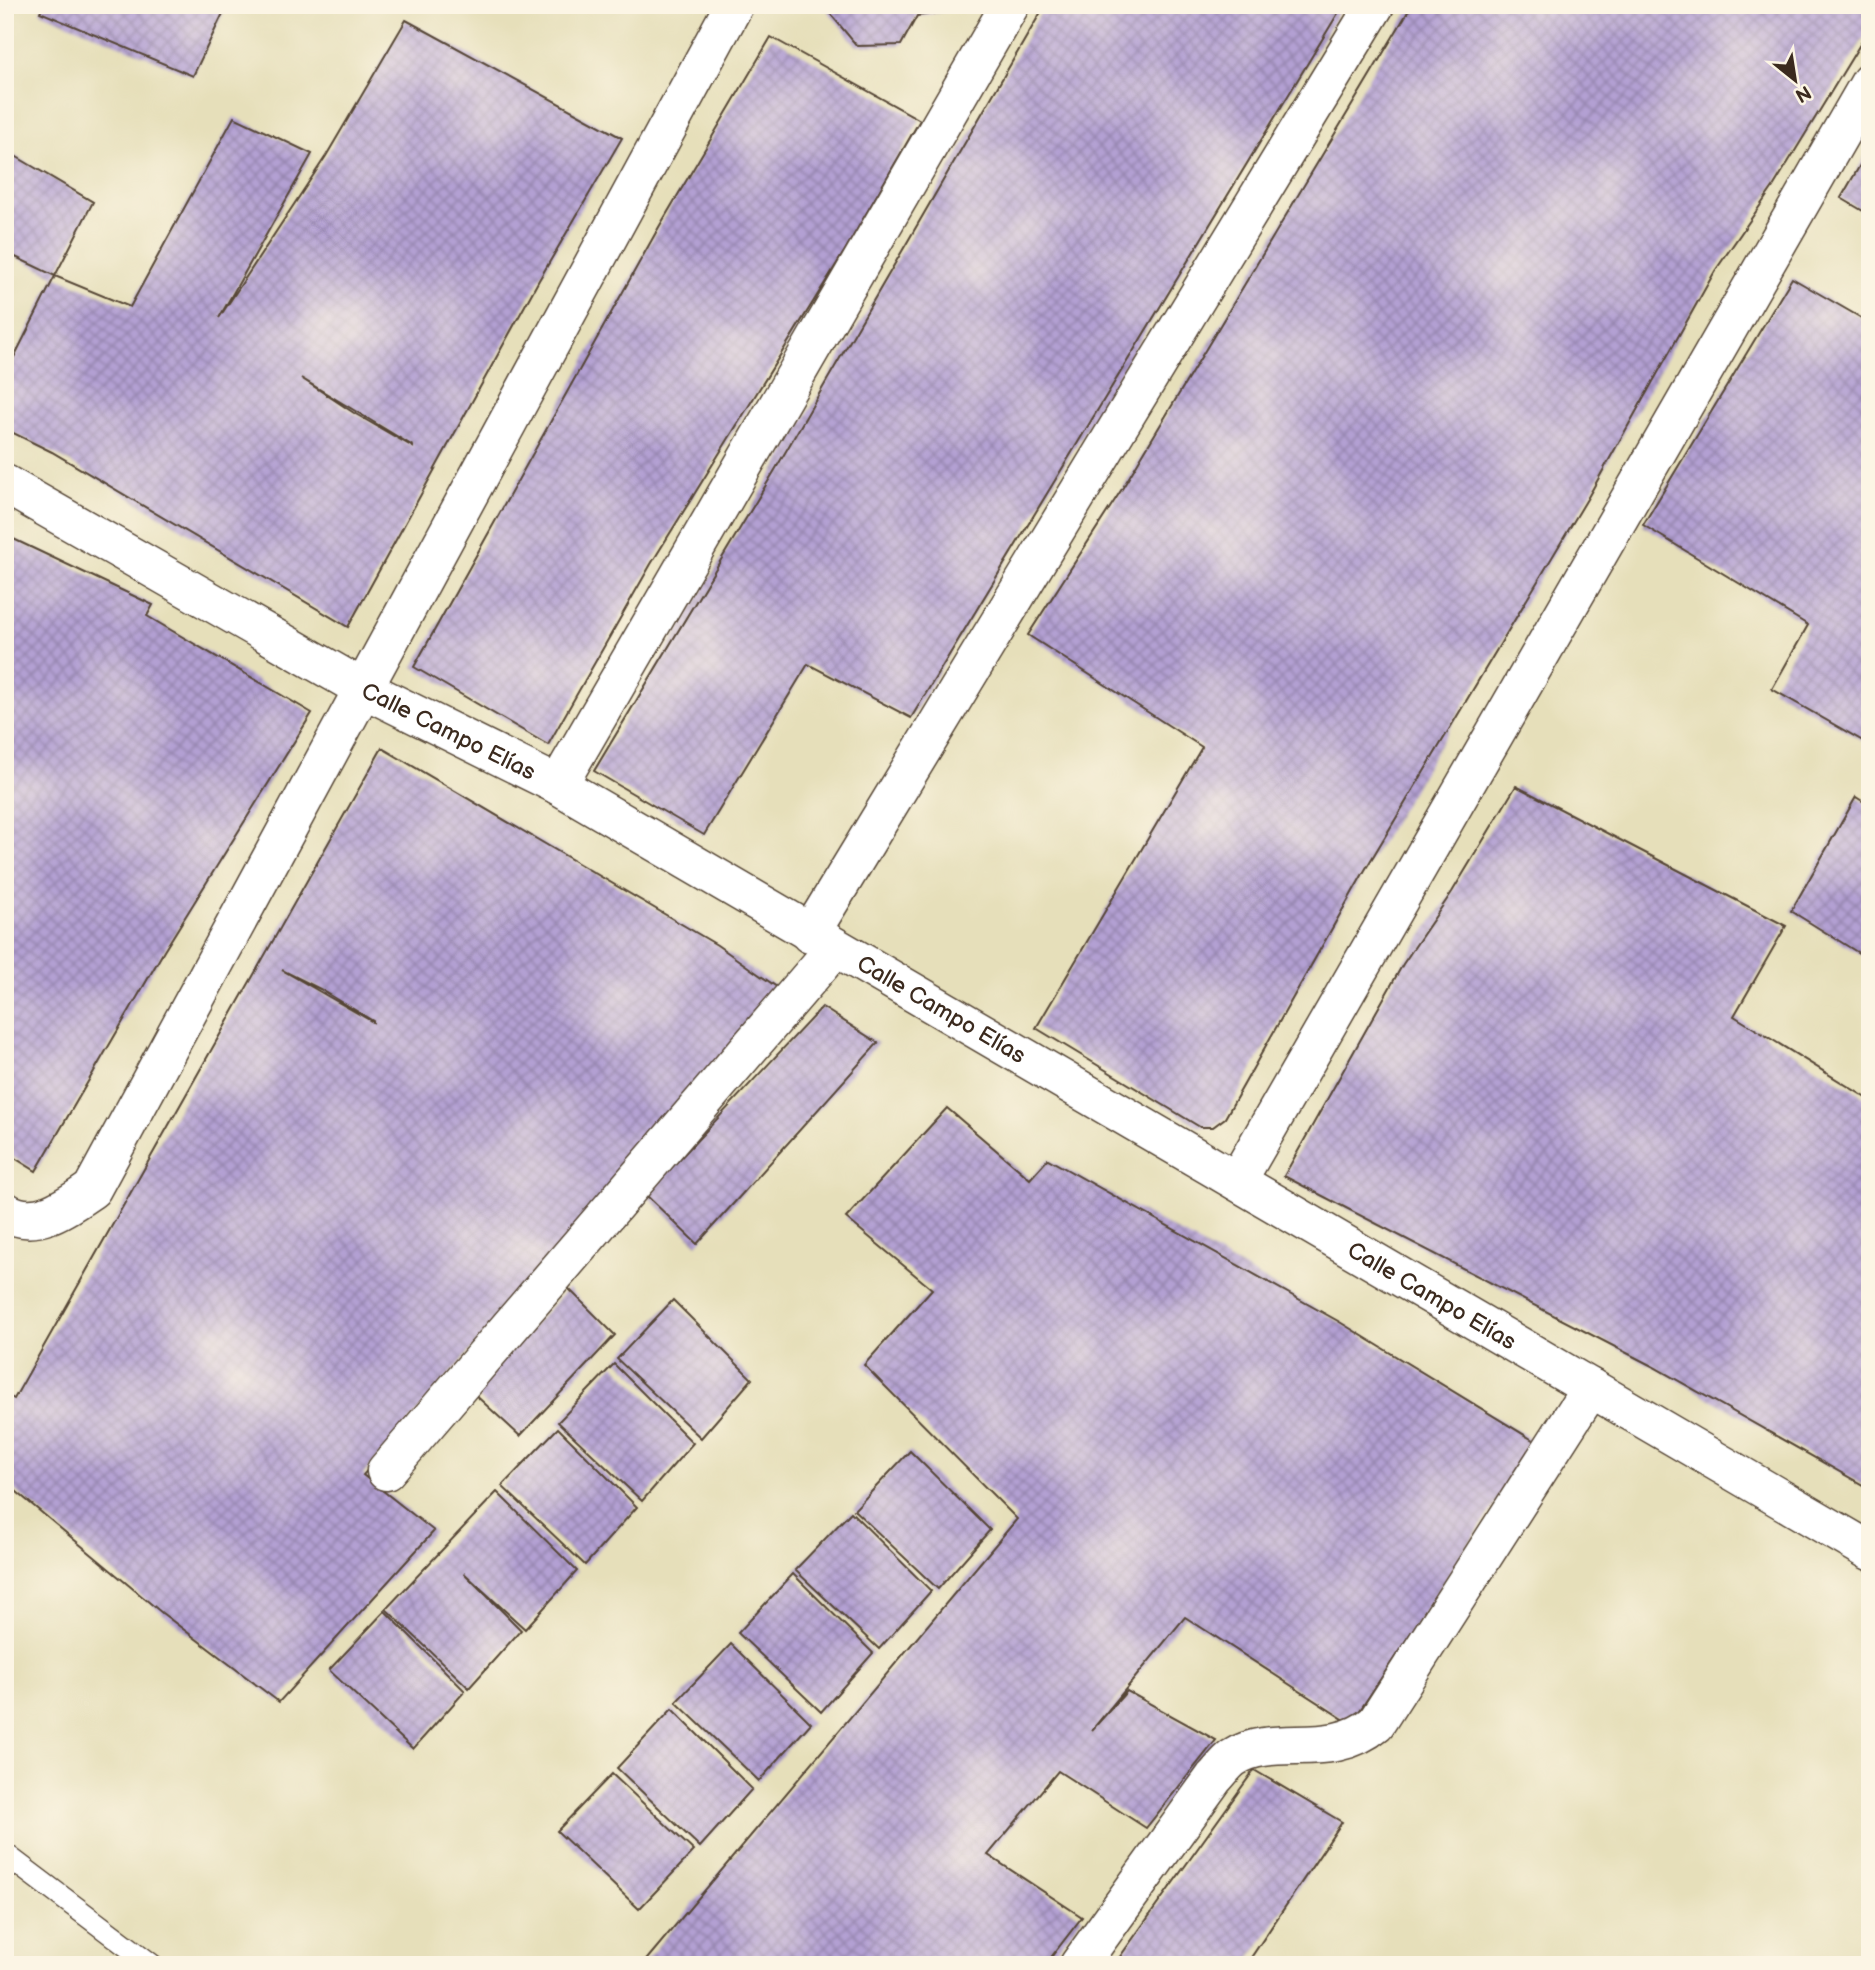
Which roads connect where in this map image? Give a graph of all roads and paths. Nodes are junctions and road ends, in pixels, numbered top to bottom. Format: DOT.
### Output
graph roads {
  1 [pos="734,5"];
  2 [pos="1010,5"];
  3 [pos="1375,5"];
  4 [pos="1870,82"];
  5 [pos="5,484"];
  6 [pos="362,688"];
  7 [pos="558,785"];
  8 [pos="823,941"];
  9 [pos="1237,1181"];
  10 [pos="5,1211"];
  11 [pos="1591,1388"];
  12 [pos="386,1471"];
  13 [pos="1870,1551"];
  14 [pos="5,1854"];
  15 [pos="152,1965"];
  16 [pos="1079,1965"];
  1 -- 6 [label="street"];
  2 -- 7 [label="street"];
  3 -- 8 [label="street"];
  4 -- 9 [label="street"];
  5 -- 6 [label="street, Calle Campo Elías"];
  6 -- 7 [label="street, Calle Campo Elías"];
  6 -- 10 [label="street"];
  7 -- 8 [label="street, Calle Campo Elías"];
  8 -- 9 [label="street, Calle Campo Elías"];
  8 -- 12 [label="street"];
  9 -- 11 [label="street, Calle Campo Elías"];
  11 -- 13 [label="street, Calle Campo Elías"];
  11 -- 16 [label="street"];
  14 -- 15 [label="lane"];
}
